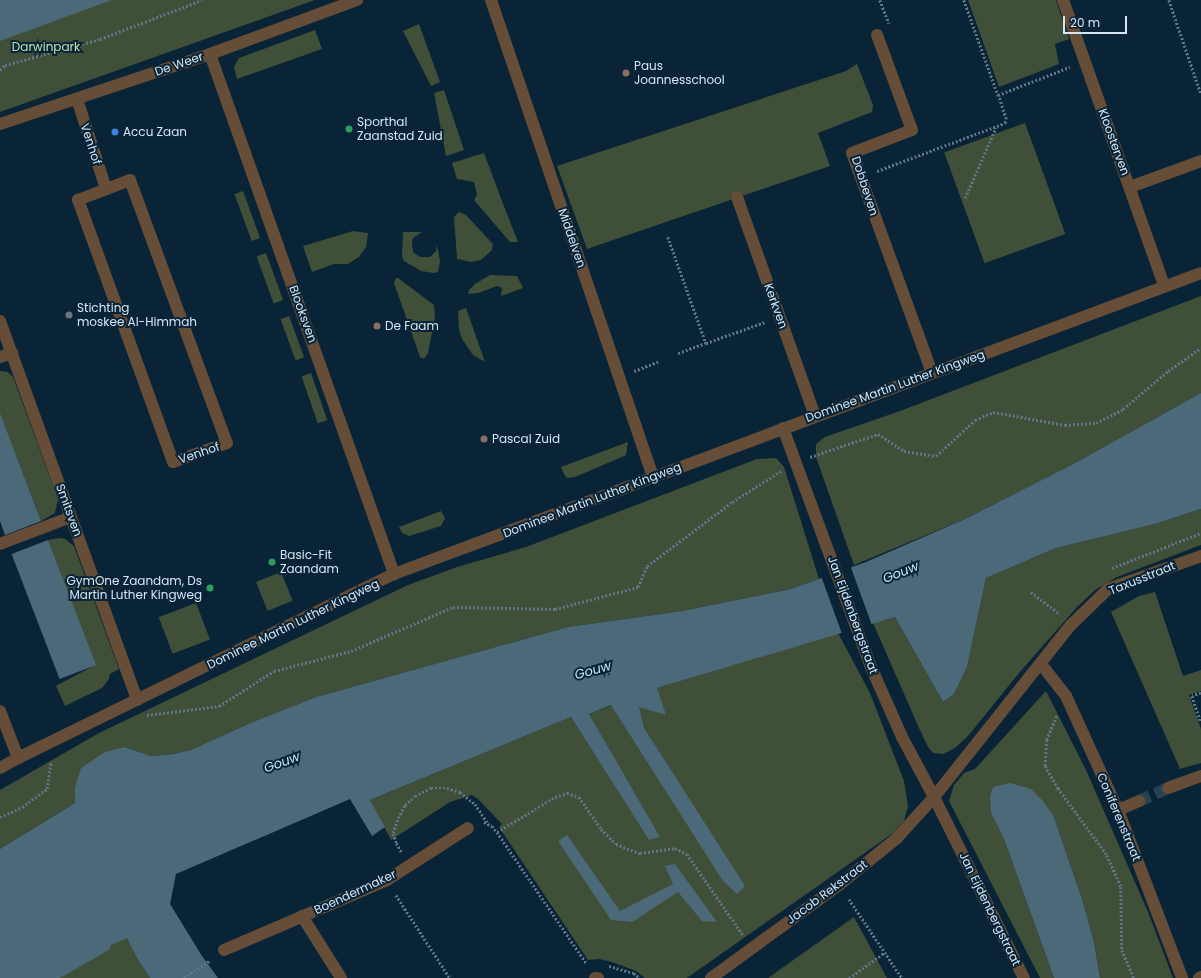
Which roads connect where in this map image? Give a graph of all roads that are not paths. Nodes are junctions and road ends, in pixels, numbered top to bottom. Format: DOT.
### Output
graph roads {
  1 [pos="357,0"];
  2 [pos="1063,0"];
  3 [pos="492,4"];
  4 [pos="877,35"];
  5 [pos="210,54"];
  6 [pos="77,98"];
  7 [pos="0,124"];
  8 [pos="1201,161"];
  9 [pos="1130,187"];
  10 [pos="106,189"];
  11 [pos="737,197"];
  12 [pos="1201,272"];
  13 [pos="1164,285"];
  14 [pos="0,321"];
  15 [pos="6,355"];
  16 [pos="932,373"];
  17 [pos="814,416"];
  18 [pos="783,428"];
  19 [pos="653,477"];
  20 [pos="71,517"];
  21 [pos="0,544"];
  22 [pos="1201,556"];
  23 [pos="394,574"];
  24 [pos="1041,664"];
  25 [pos="137,700"];
  26 [pos="0,711"];
  27 [pos="18,758"];
  28 [pos="0,768"];
  29 [pos="1201,776"];
  30 [pos="1168,788"];
  31 [pos="934,797"];
  32 [pos="1139,801"];
  33 [pos="1118,810"];
  34 [pos="468,828"];
  35 [pos="302,916"];
  36 [pos="224,950"];
  37 [pos="1019,976"];
  38 [pos="341,978"];
  39 [pos="711,978"];
  40 [pos="1182,978"];
  1 -- 5 [label="street, De Weer"];
  2 -- 9 [label="street, Kloosterven"];
  3 -- 19 [label="street, Middelven"];
  4 -- 16 [label="street, Dobbeven"];
  5 -- 6 [label="street, De Weer"];
  5 -- 23 [label="street, Blooksven"];
  6 -- 7 [label="street, De Weer"];
  6 -- 10 [label="street, Venhof"];
  8 -- 9 [label="street"];
  9 -- 13 [label="street, Kloosterven"];
  10 -- 10 [label="street, Venhof"];
  11 -- 17 [label="street, Kerkven"];
  12 -- 13 [label="street, Dominee Martin Luther Kingweg"];
  13 -- 16 [label="street, Dominee Martin Luther Kingweg"];
  14 -- 15 [label="street, Smitsven"];
  15 -- 20 [label="street, Smitsven"];
  16 -- 17 [label="street, Dominee Martin Luther Kingweg"];
  17 -- 18 [label="street, Dominee Martin Luther Kingweg"];
  18 -- 19 [label="street, Dominee Martin Luther Kingweg"];
  18 -- 31 [label="street, Jan Eijdenbergstraat"];
  19 -- 23 [label="street, Dominee Martin Luther Kingweg"];
  20 -- 21 [label="street"];
  20 -- 25 [label="street, Smitsven"];
  22 -- 24 [label="street, Taxusstraat"];
  23 -- 25 [label="street, Dominee Martin Luther Kingweg"];
  24 -- 31 [label="street"];
  24 -- 33 [label="street, Coniferenstraat"];
  25 -- 27 [label="street, Dominee Martin Luther Kingweg"];
  26 -- 27 [label="street"];
  27 -- 28 [label="street, Dominee Martin Luther Kingweg"];
  29 -- 30 [label="street"];
  31 -- 37 [label="street, Jan Eijdenbergstraat"];
  31 -- 39 [label="street, Jacob Rekstraat"];
  32 -- 33 [label="street"];
  33 -- 40 [label="street, Coniferenstraat"];
  34 -- 35 [label="street, Boendermaker"];
  35 -- 36 [label="street, Boendermaker"];
  35 -- 38 [label="street, Boendermaker"];
}
